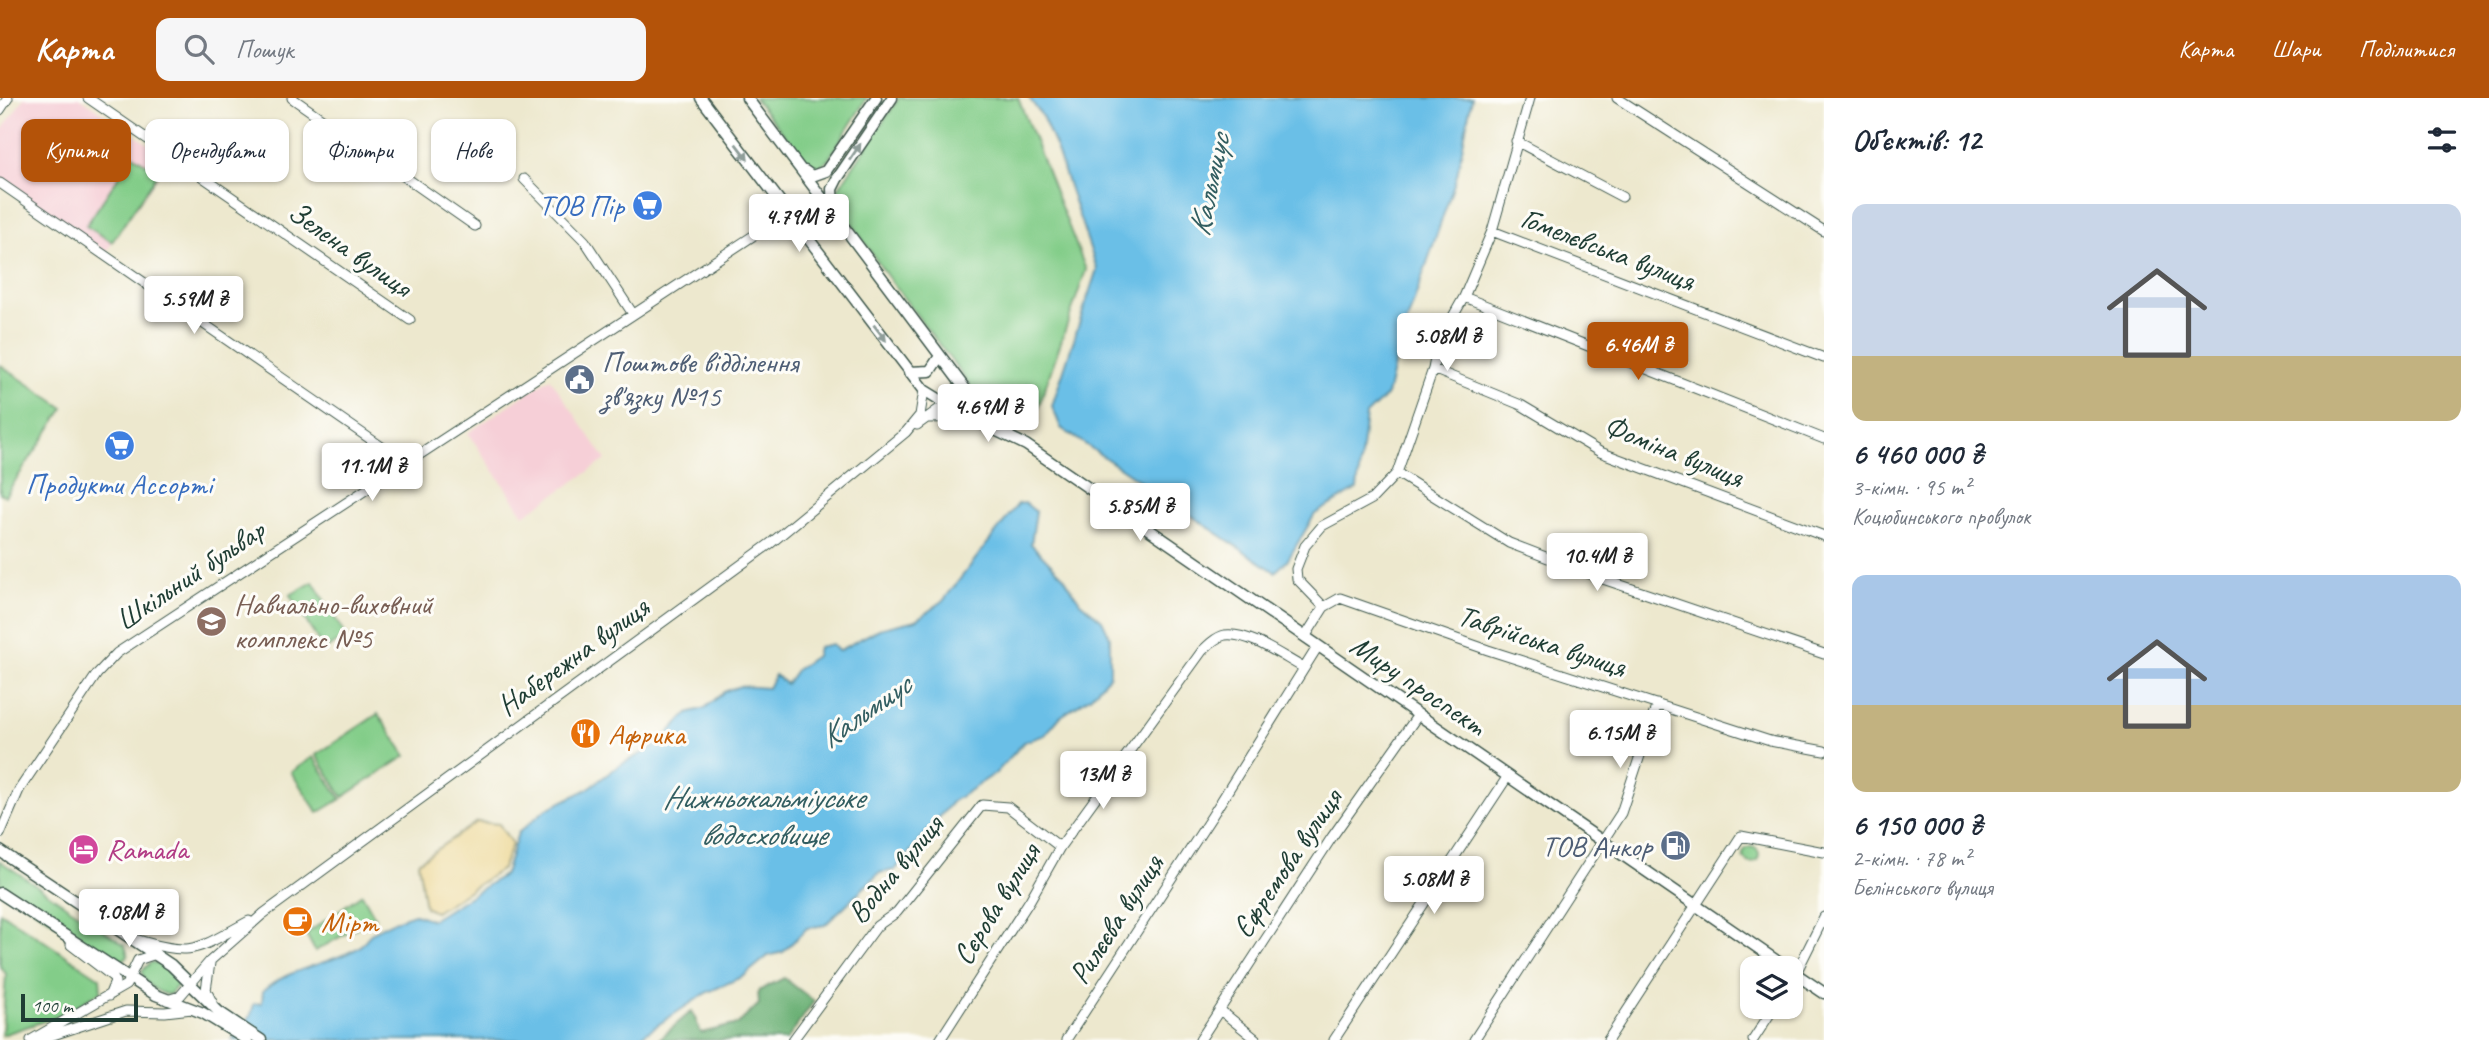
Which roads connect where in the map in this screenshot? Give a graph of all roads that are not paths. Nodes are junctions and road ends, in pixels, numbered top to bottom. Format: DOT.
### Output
graph roads {
  1 [pos="8,98"];
  2 [pos="88,98"];
  3 [pos="292,98"];
  4 [pos="701,98"];
  5 [pos="747,98"];
  6 [pos="876,98"];
  7 [pos="892,98"];
  8 [pos="1530,98"];
  9 [pos="1617,98"];
  10 [pos="0,110"];
  11 [pos="1516,141"];
  12 [pos="803,170"];
  13 [pos="524,179"];
  14 [pos="0,183"];
  15 [pos="1622,197"];
  16 [pos="834,211"];
  17 [pos="788,213"];
  18 [pos="475,226"];
  19 [pos="1824,231"];
  20 [pos="1492,232"];
  21 [pos="1464,297"];
  22 [pos="632,314"];
  23 [pos="410,320"];
  24 [pos="940,356"];
  25 [pos="1824,358"];
  26 [pos="1433,369"];
  27 [pos="909,372"];
  28 [pos="963,386"];
  29 [pos="924,390"];
  30 [pos="946,405"];
  31 [pos="968,417"];
  32 [pos="927,418"];
  33 [pos="906,432"];
  34 [pos="1824,439"];
  35 [pos="1024,444"];
  36 [pos="405,463"];
  37 [pos="1397,473"];
  38 [pos="1824,536"];
  39 [pos="1324,607"];
  40 [pos="1305,637"];
  41 [pos="1318,646"];
  42 [pos="1824,654"];
  43 [pos="1304,668"];
  44 [pos="1657,704"];
  45 [pos="1418,715"];
  46 [pos="1824,751"];
  47 [pos="1508,776"];
  48 [pos="0,834"];
  49 [pos="1604,843"];
  50 [pos="1060,847"];
  51 [pos="0,851"];
  52 [pos="1824,852"];
  53 [pos="0,893"];
  54 [pos="1697,905"];
  55 [pos="263,914"];
  56 [pos="1824,916"];
  57 [pos="39,918"];
  58 [pos="132,938"];
  59 [pos="156,954"];
  60 [pos="1766,956"];
  61 [pos="1801,956"];
  62 [pos="210,961"];
  63 [pos="131,979"];
  64 [pos="1803,981"];
  65 [pos="190,982"];
  66 [pos="1824,993"];
  67 [pos="108,998"];
  68 [pos="165,1000"];
  69 [pos="192,1009"];
  70 [pos="1220,1010"];
  71 [pos="217,1015"];
  72 [pos="1767,1019"];
  73 [pos="31,1040"];
  74 [pos="38,1040"];
  75 [pos="247,1040"];
  76 [pos="261,1040"];
  77 [pos="793,1040"];
  78 [pos="940,1040"];
  79 [pos="1066,1040"];
  80 [pos="1200,1040"];
  81 [pos="1257,1040"];
  82 [pos="1334,1040"];
  83 [pos="1474,1040"];
  84 [pos="1608,1040"];
  85 [pos="1753,1040"];
  1 -- 10 [label="street"];
  2 -- 23 [label="street, Зелена вулиця"];
  3 -- 18 [label="street"];
  4 -- 17 [label="main road, Миру проспект, one-way"];
  5 -- 12 [label="main road, Миру проспект"];
  6 -- 12 [label="main road"];
  16 -- 7 [label="main road, one-way"];
  8 -- 11 [label="street"];
  9 -- 19 [label="street"];
  11 -- 15 [label="street"];
  11 -- 20 [label="street"];
  12 -- 16 [label="main road, Миру проспект"];
  13 -- 22 [label="street"];
  14 -- 36 [label="street"];
  16 -- 24 [label="main road, Миру проспект"];
  17 -- 22 [label="street, Шкільний бульвар"];
  17 -- 27 [label="main road, Миру проспект, one-way"];
  20 -- 21 [label="street"];
  20 -- 25 [label="street, Гомелєвська вулиця"];
  21 -- 26 [label="street"];
  21 -- 34 [label="street"];
  22 -- 36 [label="street, Шкільний бульвар"];
  24 -- 27 [label="main road"];
  24 -- 28 [label="main road, Миру проспект"];
  26 -- 37 [label="street"];
  26 -- 38 [label="street, Фоміна вулиця"];
  27 -- 29 [label="main road, Миру проспект"];
  28 -- 30 [label="street, Набережна вулиця"];
  28 -- 35 [label="main road, Миру проспект"];
  29 -- 30 [label="main road, Миру проспект"];
  29 -- 33 [label="street"];
  30 -- 31 [label="main road, Миру проспект"];
  30 -- 32 [label="street, Набережна вулиця"];
  31 -- 32 [label="street"];
  31 -- 35 [label="main road, Миру проспект"];
  32 -- 33 [label="street, Набережна вулиця"];
  33 -- 55 [label="street, Набережна вулиця"];
  35 -- 40 [label="main road, Миру проспект"];
  36 -- 48 [label="street, Шкільний бульвар"];
  37 -- 39 [label="street"];
  37 -- 42 [label="street"];
  39 -- 40 [label="street"];
  39 -- 44 [label="street, Таврійська вулиця"];
  40 -- 41 [label="main road, Миру проспект"];
  41 -- 43 [label="street, Рилєєва вулиця"];
  41 -- 45 [label="main road, Миру проспект"];
  43 -- 50 [label="street, Сєрова вулиця"];
  43 -- 79 [label="street, Рилєєва вулиця"];
  44 -- 46 [label="street, Таврійська вулиця"];
  44 -- 49 [label="street"];
  45 -- 47 [label="main road, Миру проспект"];
  45 -- 70 [label="street, Єфремова вулиця"];
  47 -- 49 [label="main road, Миру проспект"];
  47 -- 82 [label="street"];
  49 -- 54 [label="main road, Миру проспект"];
  49 -- 83 [label="street"];
  50 -- 77 [label="street, Водна вулиця"];
  50 -- 78 [label="street, Сєрова вулиця"];
  51 -- 58 [label="main road"];
  52 -- 54 [label="street"];
  53 -- 57 [label="main road"];
  54 -- 60 [label="main road, Миру проспект"];
  54 -- 84 [label="street"];
  55 -- 58 [label="street, Набережна вулиця"];
  55 -- 62 [label="street, Набережна вулиця"];
  56 -- 61 [label="street"];
  57 -- 63 [label="main road"];
  57 -- 67 [label="street"];
  58 -- 59 [label="main road"];
  59 -- 63 [label="street"];
  59 -- 65 [label="main road"];
  62 -- 65 [label="street, Набережна вулиця"];
  62 -- 71 [label="street"];
  63 -- 67 [label="street"];
  63 -- 68 [label="main road"];
  64 -- 66 [label="main road, Миру проспект"];
  65 -- 68 [label="street, Набережна вулиця"];
  65 -- 71 [label="main road"];
  67 -- 73 [label="street"];
  68 -- 69 [label="main road"];
  69 -- 71 [label="main road"];
  69 -- 74 [label="street"];
  70 -- 80 [label="street, Єфремова вулиця"];
  70 -- 81 [label="street"];
  71 -- 75 [label="main road"];
  71 -- 76 [label="main road"];
  72 -- 85 [label="street"];
}
